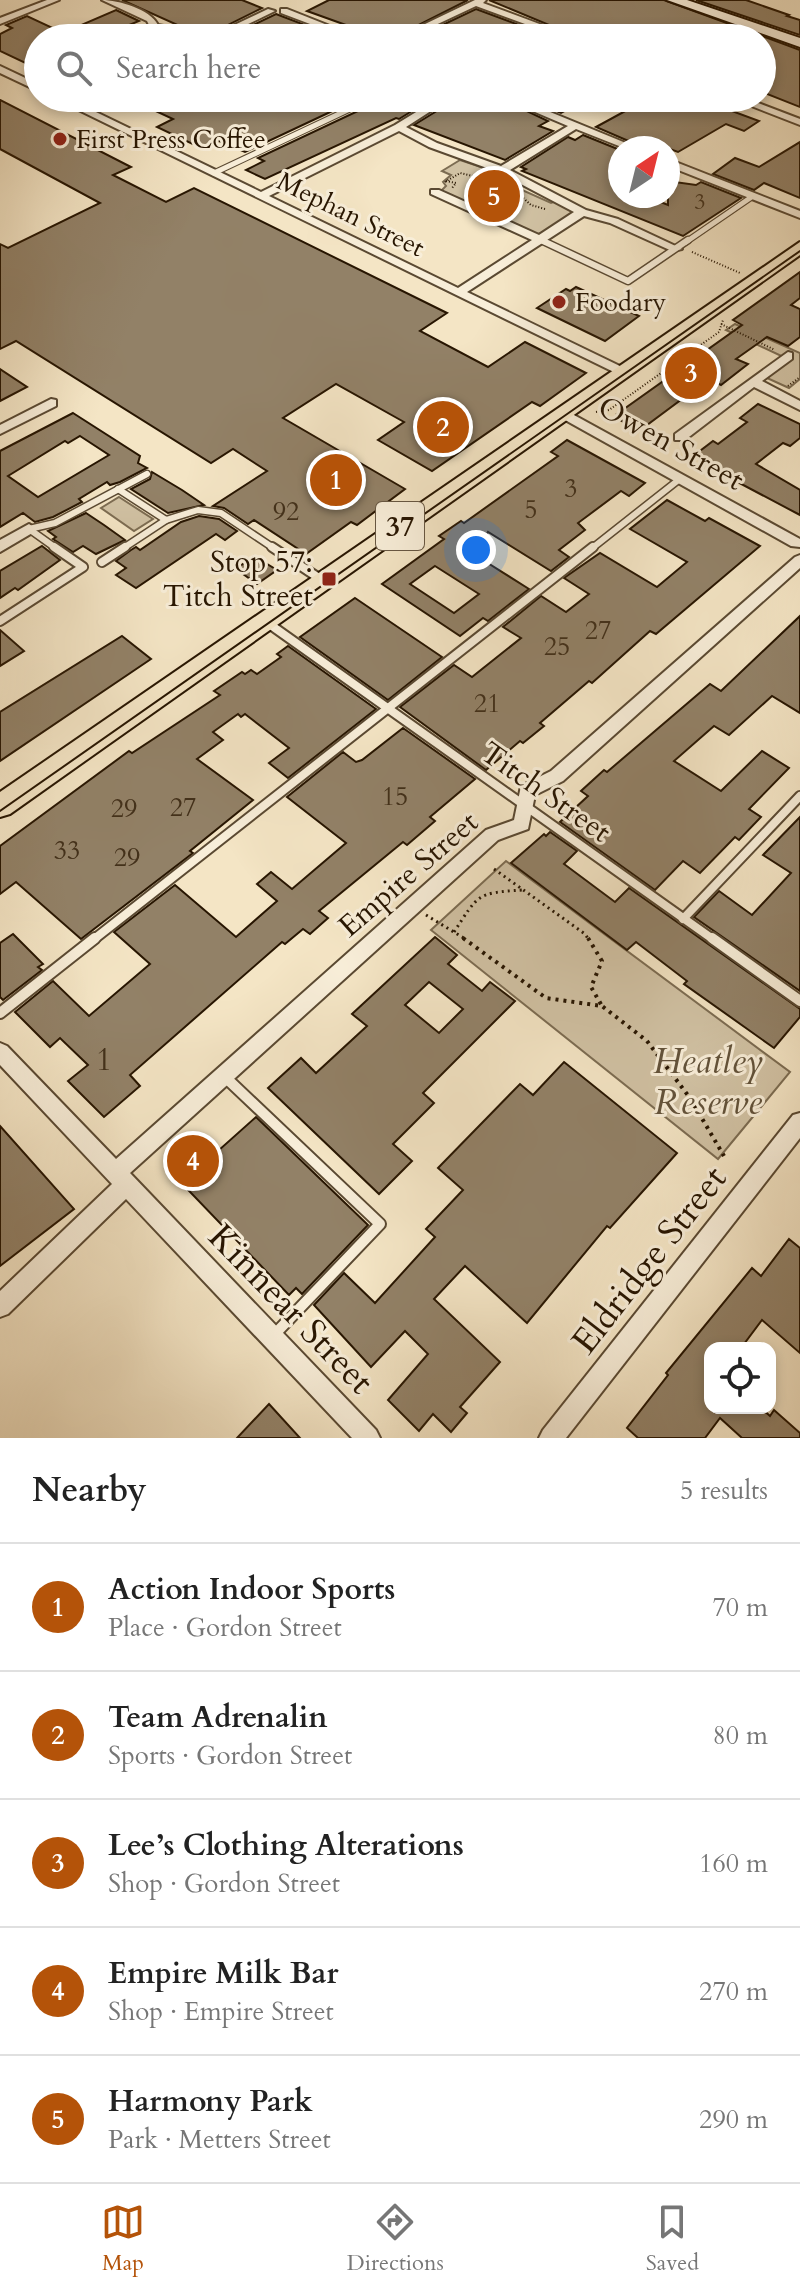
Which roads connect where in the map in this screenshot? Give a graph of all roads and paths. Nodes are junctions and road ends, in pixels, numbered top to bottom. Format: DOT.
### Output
graph roads {
  1 [pos="55,0"];
  2 [pos="106,0"];
  3 [pos="257,0"];
  4 [pos="296,0"];
  5 [pos="674,0"];
  6 [pos="479,1"];
  7 [pos="271,8"];
  8 [pos="283,8"];
  9 [pos="0,21"];
  10 [pos="154,24"];
  11 [pos="240,24"];
  12 [pos="321,24"];
  13 [pos="431,24"];
  14 [pos="537,24"];
  15 [pos="744,24"];
  16 [pos="776,35"];
  17 [pos="800,43"];
  18 [pos="0,69"];
  19 [pos="24,81"];
  20 [pos="91,112"];
  21 [pos="343,112"];
  22 [pos="423,112"];
  23 [pos="543,112"];
  24 [pos="773,112"];
  25 [pos="800,122"];
  26 [pos="576,125"];
  27 [pos="399,127"];
  28 [pos="608,138"];
  29 [pos="680,167"];
  30 [pos="502,170"];
  31 [pos="214,173"];
  32 [pos="438,188"];
  33 [pos="261,196"];
  34 [pos="753,196"];
  35 [pos="423,199"];
  36 [pos="551,211"];
  37 [pos="582,212"];
  38 [pos="800,215"];
  39 [pos="541,240"];
  40 [pos="800,247"];
  41 [pos="678,248"];
  42 [pos="754,280"];
  43 [pos="458,293"];
  44 [pos="716,319"];
  45 [pos="788,356"];
  46 [pos="622,372"];
  47 [pos="800,377"];
  48 [pos="754,382"];
  49 [pos="785,388"];
  50 [pos="51,403"];
  51 [pos="800,406"];
  52 [pos="571,417"];
  53 [pos="0,430"];
  54 [pos="680,437"];
  55 [pos="147,474"];
  56 [pos="681,478"];
  57 [pos="118,489"];
  58 [pos="166,520"];
  59 [pos="29,529"];
  60 [pos="0,547"];
  61 [pos="799,551"];
  62 [pos="102,562"];
  63 [pos="323,580"];
  64 [pos="0,621"];
  65 [pos="265,621"];
  66 [pos="389,710"];
  67 [pos="800,796"];
  68 [pos="0,806"];
  69 [pos="526,807"];
  70 [pos="494,869"];
  71 [pos="523,890"];
  72 [pos="413,907"];
  73 [pos="683,919"];
  74 [pos="454,932"];
  75 [pos="800,1001"];
  76 [pos="602,1006"];
  77 [pos="0,1013"];
  78 [pos="0,1052"];
  79 [pos="223,1075"];
  80 [pos="800,1122"];
  81 [pos="724,1156"];
  82 [pos="121,1178"];
  83 [pos="0,1306"];
  84 [pos="272,1336"];
  85 [pos="368,1438"];
  86 [pos="551,1438"];
  1 -- 9 [label="street"];
  2 -- 10 [label="street"];
  3 -- 7 [label="street"];
  4 -- 8 [label="street"];
  5 -- 15 [label="street"];
  6 -- 13 [label="street"];
  6 -- 14 [label="street"];
  7 -- 8 [label="street"];
  7 -- 11 [label="street"];
  8 -- 12 [label="street"];
  16 -- 17 [label="street"];
  18 -- 19 [label="street"];
  20 -- 31 [label="street, Mephan Street"];
  21 -- 31 [label="lane"];
  22 -- 27 [label="street"];
  23 -- 26 [label="street"];
  24 -- 25 [label="street"];
  26 -- 28 [label="street"];
  26 -- 30 [label="street"];
  27 -- 30 [label="street"];
  27 -- 33 [label="street"];
  29 -- 34 [label="street"];
  30 -- 37 [label="street"];
  31 -- 33 [label="street, Mephan Street"];
  32 -- 35 [label="street"];
  32 -- 36 [label="path"];
  32 -- 39 [label="street"];
  33 -- 43 [label="street, Mephan Street"];
  34 -- 38 [label="street"];
  34 -- 41 [label="lane"];
  37 -- 39 [label="street"];
  37 -- 41 [label="street"];
  39 -- 41 [label="lane"];
  39 -- 43 [label="street"];
  40 -- 42 [label="main road, 37"];
  41 -- 42 [label="path"];
  42 -- 44 [label="main road, 37"];
  43 -- 46 [label="street, Mephan Street"];
  44 -- 45 [label="path"];
  44 -- 46 [label="main road, 37"];
  44 -- 52 [label="path"];
  45 -- 48 [label="street"];
  46 -- 52 [label="main road, 37"];
  47 -- 49 [label="path"];
  48 -- 51 [label="street"];
  48 -- 54 [label="street"];
  50 -- 53 [label="street"];
  52 -- 56 [label="street, Owen Street"];
  52 -- 63 [label="main road, 37"];
  55 -- 57 [label="lane"];
  56 -- 61 [label="street, Owen Street"];
  56 -- 66 [label="lane"];
  57 -- 58 [label="lane"];
  57 -- 59 [label="lane"];
  58 -- 62 [label="lane"];
  58 -- 63 [label="lane"];
  59 -- 60 [label="street"];
  59 -- 64 [label="lane"];
  61 -- 69 [label="street, Empire Street"];
  63 -- 65 [label="main road, 37"];
  65 -- 66 [label="lane, Titch Street"];
  65 -- 68 [label="main road, 37"];
  66 -- 69 [label="lane, Titch Street"];
  66 -- 77 [label="lane"];
  67 -- 73 [label="lane"];
  69 -- 72 [label="street, Empire Street"];
  69 -- 73 [label="lane, Titch Street"];
  70 -- 71 [label="path"];
  71 -- 74 [label="path"];
  71 -- 76 [label="path"];
  72 -- 74 [label="path"];
  72 -- 79 [label="street, Empire Street"];
  73 -- 75 [label="lane, Titch Street"];
  74 -- 76 [label="path"];
  76 -- 81 [label="path"];
  78 -- 82 [label="street, Kinnear Street"];
  79 -- 82 [label="street, Empire Street"];
  79 -- 84 [label="lane"];
  80 -- 86 [label="street, Eldridge Street"];
  82 -- 83 [label="street, Empire Street"];
  82 -- 84 [label="street, Kinnear Street"];
  84 -- 85 [label="street, Kinnear Street"];
}
